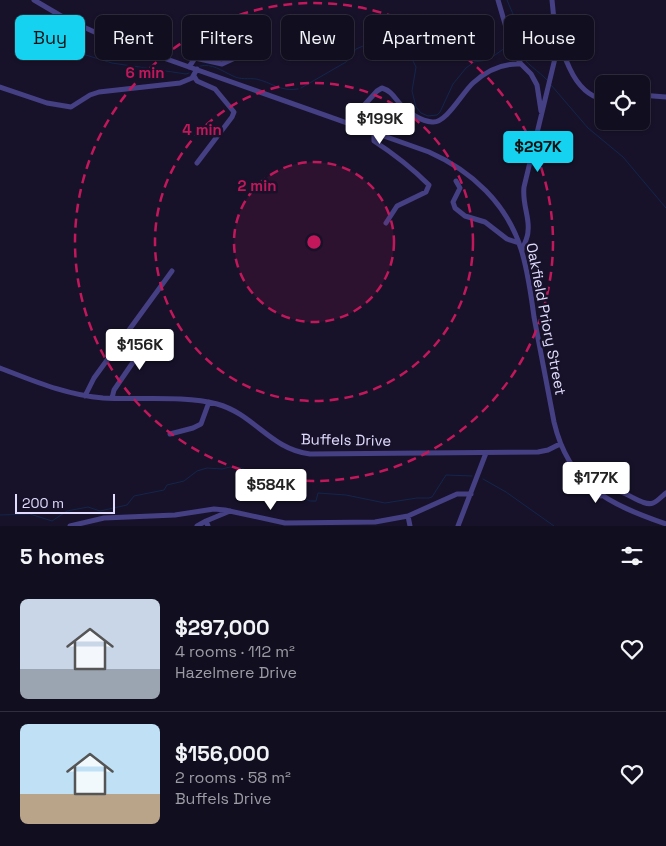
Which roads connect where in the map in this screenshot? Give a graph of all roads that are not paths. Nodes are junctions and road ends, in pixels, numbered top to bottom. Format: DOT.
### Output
graph roads {
  1 [pos="34,0"];
  2 [pos="498,0"];
  3 [pos="552,0"];
  4 [pos="554,15"];
  5 [pos="194,60"];
  6 [pos="204,60"];
  7 [pos="231,60"];
  8 [pos="554,60"];
  9 [pos="566,60"];
  10 [pos="521,64"];
  11 [pos="189,67"];
  12 [pos="197,69"];
  13 [pos="194,76"];
  14 [pos="0,87"];
  15 [pos="595,96"];
  16 [pos="650,96"];
  17 [pos="666,97"];
  18 [pos="542,116"];
  19 [pos="348,123"];
  20 [pos="374,132"];
  21 [pos="197,163"];
  22 [pos="456,181"];
  23 [pos="386,223"];
  24 [pos="519,243"];
  25 [pos="522,250"];
  26 [pos="172,271"];
  27 [pos="151,336"];
  28 [pos="0,368"];
  29 [pos="85,396"];
  30 [pos="112,398"];
  31 [pos="209,402"];
  32 [pos="170,434"];
  33 [pos="560,444"];
  34 [pos="486,453"];
  35 [pos="666,493"];
  36 [pos="471,494"];
  37 [pos="601,496"];
  38 [pos="231,511"];
  39 [pos="408,516"];
  40 [pos="207,523"];
  41 [pos="666,524"];
  42 [pos="307,525"];
  43 [pos="70,526"];
  44 [pos="197,526"];
  45 [pos="410,526"];
  46 [pos="458,526"];
  1 -- 11 [label="street, Oakfield Priory Street"];
  2 -- 10 [label="street"];
  3 -- 4 [label="street"];
  5 -- 11 [label="street"];
  6 -- 7 [label="street"];
  8 -- 18 [label="street"];
  9 -- 15 [label="street"];
  10 -- 18 [label="street"];
  10 -- 19 [label="street"];
  11 -- 12 [label="street, Oakfield Priory Street"];
  12 -- 13 [label="street"];
  12 -- 19 [label="street, Oakfield Priory Street"];
  13 -- 14 [label="street"];
  13 -- 21 [label="street"];
  16 -- 17 [label="street"];
  18 -- 25 [label="street"];
  19 -- 20 [label="street, Oakfield Priory Street"];
  20 -- 23 [label="street"];
  20 -- 24 [label="street, Oakfield Priory Street"];
  22 -- 24 [label="street"];
  24 -- 25 [label="street, Oakfield Priory Street"];
  25 -- 33 [label="street, Oakfield Priory Street"];
  26 -- 29 [label="street"];
  27 -- 30 [label="street"];
  28 -- 29 [label="street, Buffels Drive"];
  29 -- 30 [label="street, Buffels Drive"];
  30 -- 31 [label="street, Buffels Drive"];
  31 -- 32 [label="street"];
  31 -- 34 [label="street, Buffels Drive"];
  33 -- 34 [label="street, Buffels Drive"];
  33 -- 37 [label="street, Oakfield Priory Street"];
  34 -- 36 [label="street"];
  35 -- 37 [label="street"];
  36 -- 39 [label="street"];
  36 -- 46 [label="street"];
  37 -- 41 [label="street, Oakfield Priory Street"];
  38 -- 40 [label="street"];
  38 -- 42 [label="street"];
  38 -- 43 [label="street"];
  39 -- 42 [label="street"];
  39 -- 45 [label="street"];
  40 -- 44 [label="street"];
}
